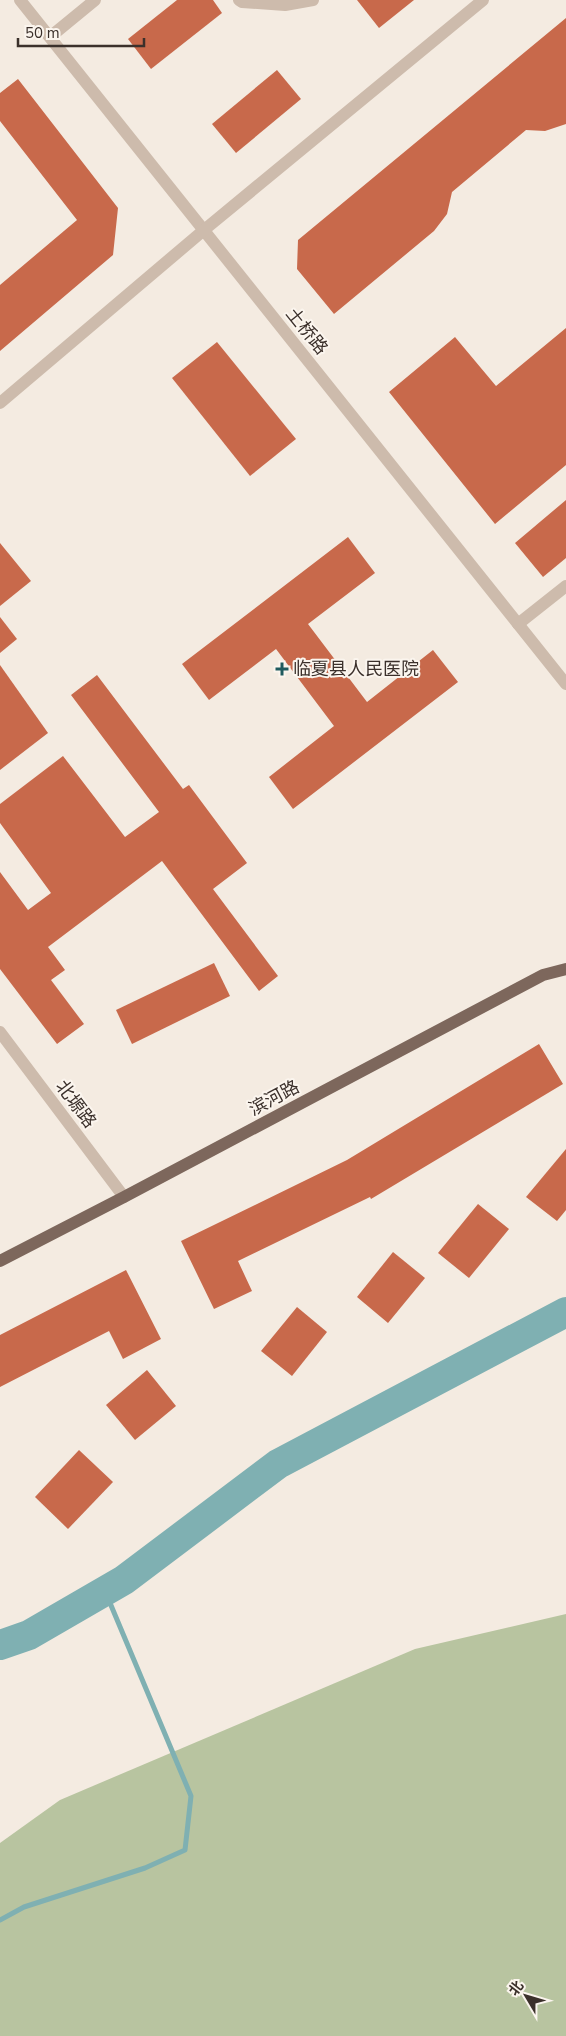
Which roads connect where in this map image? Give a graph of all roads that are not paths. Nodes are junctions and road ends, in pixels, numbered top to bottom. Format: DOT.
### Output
graph roads {
  1 [pos="20,0"];
  2 [pos="95,0"];
  3 [pos="239,0"];
  4 [pos="313,0"];
  5 [pos="482,0"];
  6 [pos="50,37"];
  7 [pos="204,230"];
  8 [pos="0,403"];
  9 [pos="566,586"];
  10 [pos="518,624"];
  11 [pos="566,684"];
  12 [pos="566,969"];
  13 [pos="0,1032"];
  14 [pos="124,1197"];
  15 [pos="0,1261"];
  1 -- 6 [label="street, 土桥路"];
  2 -- 6 [label="street"];
  3 -- 4 [label="street"];
  5 -- 7 [label="street"];
  6 -- 7 [label="street, 土桥路"];
  7 -- 8 [label="street"];
  7 -- 10 [label="street, 土桥路"];
  9 -- 10 [label="street"];
  10 -- 11 [label="street, 土桥路"];
  12 -- 14 [label="main road, 滨河路"];
  13 -- 14 [label="street, 北塬路"];
  14 -- 15 [label="main road, 滨河路"];
}
